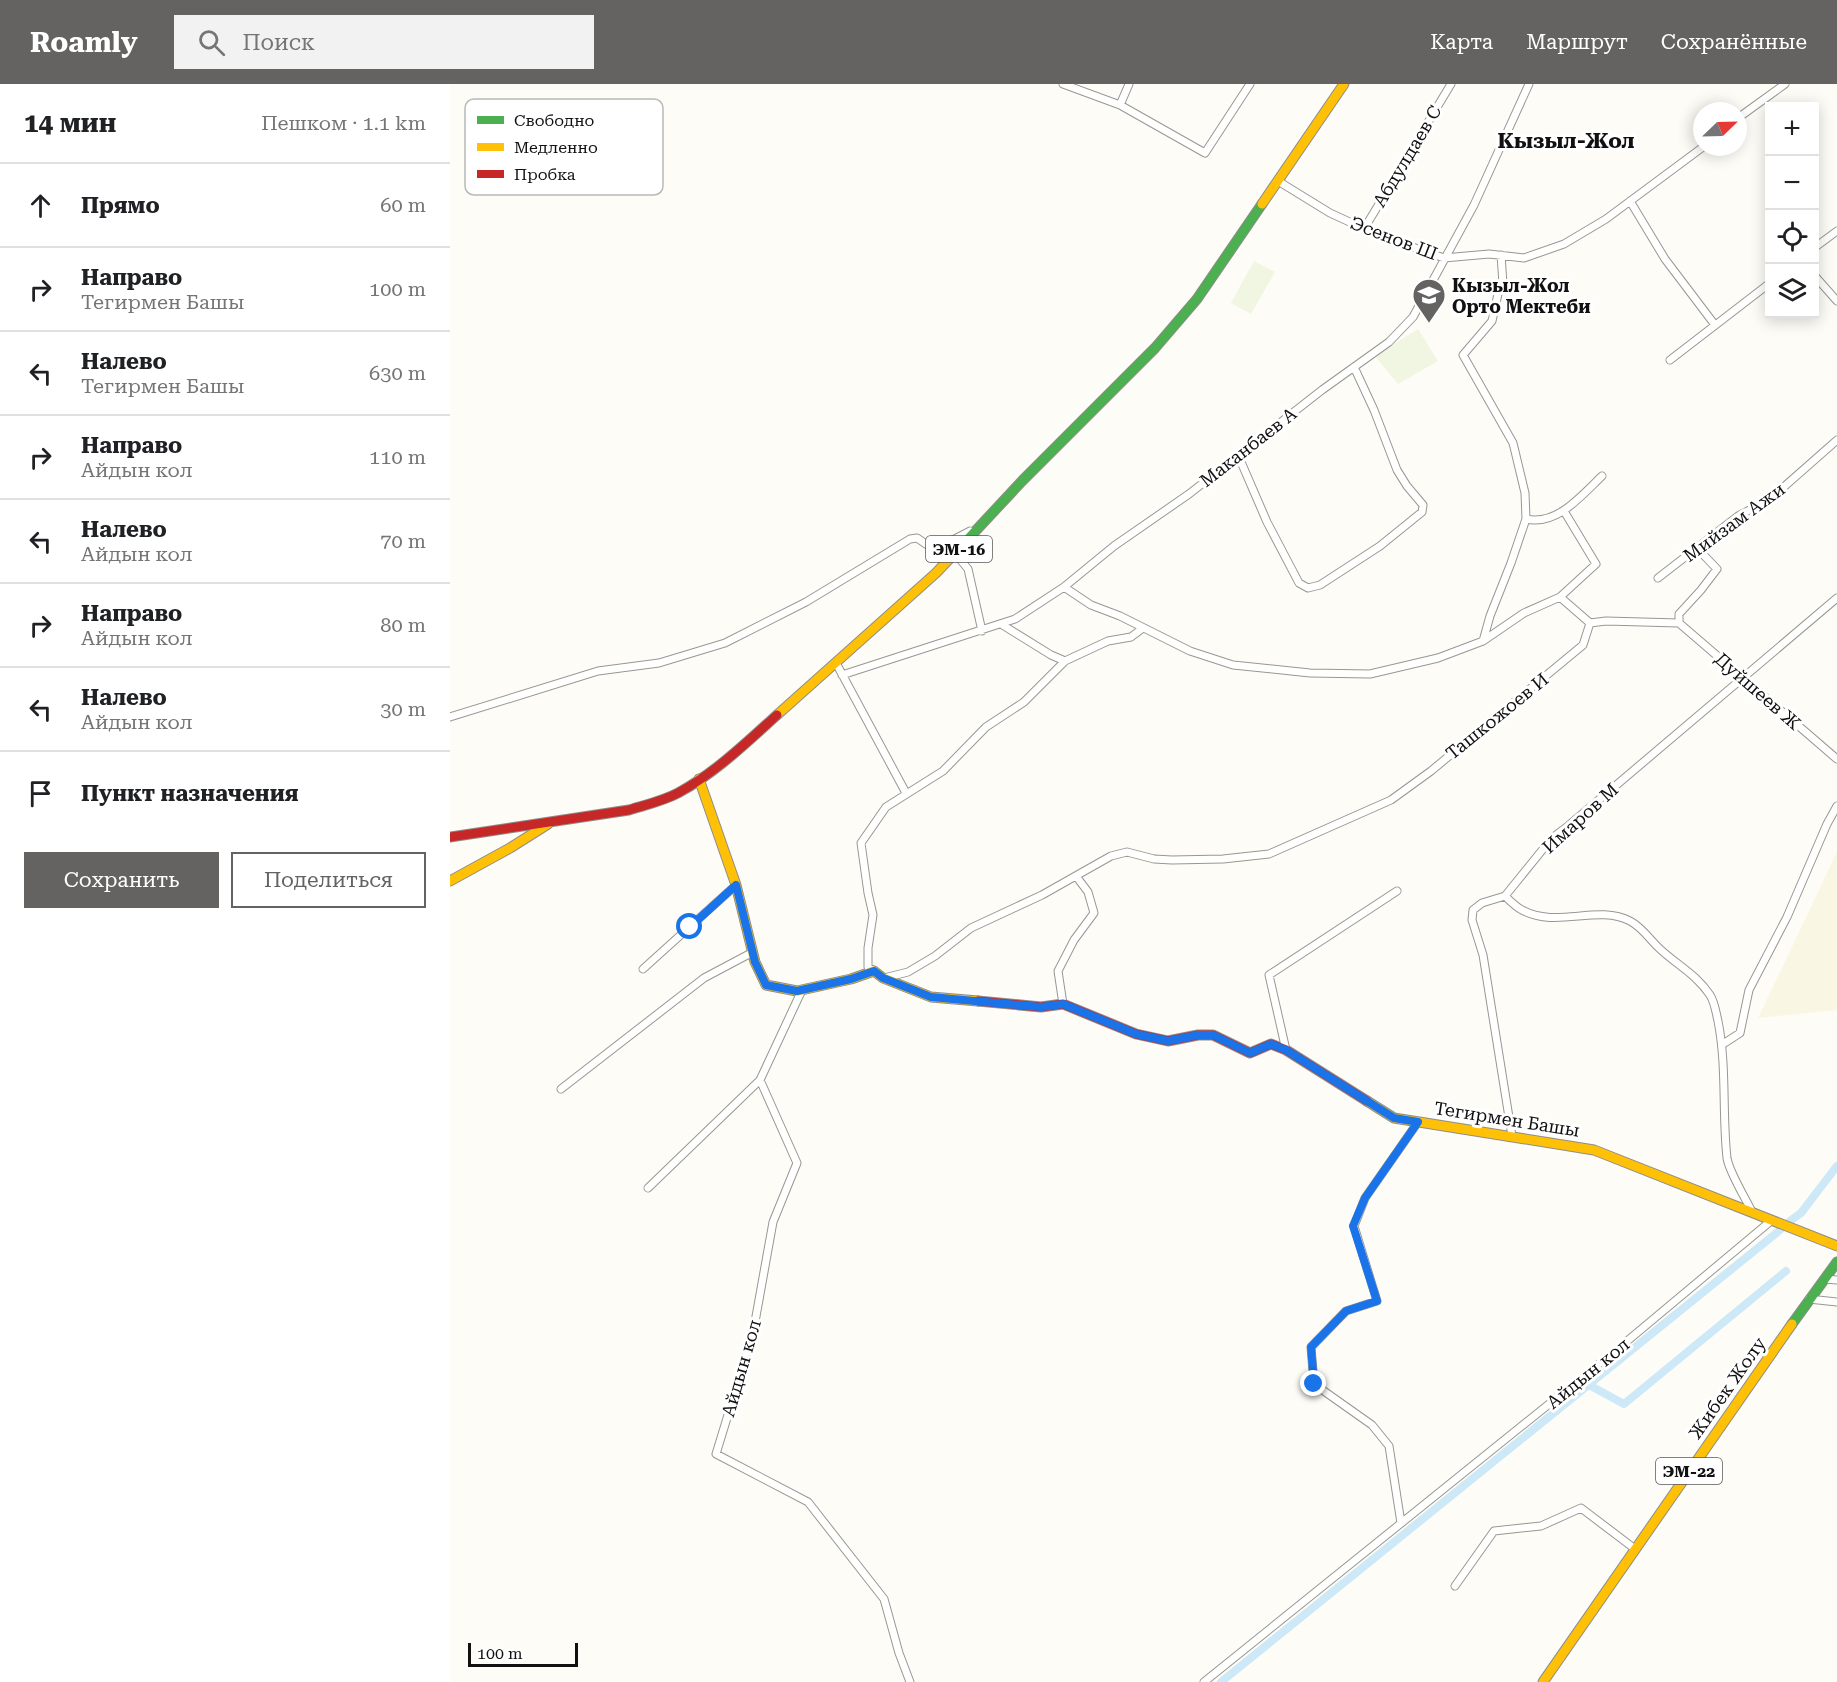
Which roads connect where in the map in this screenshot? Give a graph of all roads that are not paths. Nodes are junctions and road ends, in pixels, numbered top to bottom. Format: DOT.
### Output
graph roads {
  1 [pos="1063,84"];
  2 [pos="1129,84"];
  3 [pos="1250,84"];
  4 [pos="1344,84"];
  5 [pos="1451,84"];
  6 [pos="1529,84"];
  7 [pos="1785,84"];
  8 [pos="1120,105"];
  9 [pos="1747,111"];
  10 [pos="1693,154"];
  11 [pos="1278,181"];
  12 [pos="1630,201"];
  13 [pos="1364,229"];
  14 [pos="1837,231"];
  15 [pos="1819,245"];
  16 [pos="1501,255"];
  17 [pos="1444,258"];
  18 [pos="1819,280"];
  19 [pos="1765,287"];
  20 [pos="1837,301"];
  21 [pos="1715,325"];
  22 [pos="1670,360"];
  23 [pos="1354,367"];
  24 [pos="1837,440"];
  25 [pos="1238,455"];
  26 [pos="1602,477"];
  27 [pos="1564,511"];
  28 [pos="1526,519"];
  29 [pos="981,525"];
  30 [pos="1697,548"];
  31 [pos="955,553"];
  32 [pos="1658,578"];
  33 [pos="1064,587"];
  34 [pos="1560,597"];
  35 [pos="1837,598"];
  36 [pos="1590,623"];
  37 [pos="1679,623"];
  38 [pos="1001,624"];
  39 [pos="1143,628"];
  40 [pos="982,631"];
  41 [pos="1483,641"];
  42 [pos="1065,661"];
  43 [pos="836,663"];
  44 [pos="842,675"];
  45 [pos="1742,677"];
  46 [pos="450,717"];
  47 [pos="1837,759"];
  48 [pos="699,780"];
  49 [pos="906,793"];
  50 [pos="1837,806"];
  51 [pos="552,821"];
  52 [pos="450,837"];
  53 [pos="1076,876"];
  54 [pos="450,881"];
  55 [pos="736,885"];
  56 [pos="1397,891"];
  57 [pos="1505,896"];
  58 [pos="753,952"];
  59 [pos="643,969"];
  60 [pos="874,971"];
  61 [pos="883,978"];
  62 [pos="802,990"];
  63 [pos="1063,1004"];
  64 [pos="1722,1044"];
  65 [pos="1286,1050"];
  66 [pos="760,1080"];
  67 [pos="561,1089"];
  68 [pos="1418,1122"];
  69 [pos="1512,1136"];
  70 [pos="648,1188"];
  71 [pos="1752,1212"];
  72 [pos="1772,1220"];
  73 [pos="1837,1246"];
  74 [pos="1837,1262"];
  75 [pos="1824,1279"];
  76 [pos="1837,1280"];
  77 [pos="1809,1299"];
  78 [pos="1837,1302"];
  79 [pos="1401,1523"];
  80 [pos="1635,1549"];
  81 [pos="1455,1586"];
  82 [pos="910,1682"];
  83 [pos="1204,1682"];
  84 [pos="1543,1682"];
  1 -- 8 [label="street"];
  2 -- 8 [label="street"];
  3 -- 8 [label="street"];
  4 -- 11 [label="main road, ЭМ-16"];
  5 -- 13 [label="street, Абдулдаев С"];
  6 -- 17 [label="street, Маканбаев А"];
  7 -- 9 [label="street"];
  10 -- 12 [label="street, Эсенов Ш"];
  11 -- 13 [label="street, Эсенов Ш"];
  11 -- 29 [label="main road, ЭМ-16"];
  12 -- 16 [label="street, Эсенов Ш"];
  12 -- 21 [label="street"];
  13 -- 17 [label="street, Эсенов Ш"];
  14 -- 15 [label="street"];
  16 -- 17 [label="street, Эсенов Ш"];
  16 -- 28 [label="street"];
  17 -- 23 [label="street, Маканбаев А"];
  18 -- 20 [label="street"];
  19 -- 21 [label="street"];
  21 -- 22 [label="street"];
  23 -- 25 [label="street, Маканбаев А"];
  23 -- 25 [label="street"];
  24 -- 30 [label="street, Мийзам Ажи"];
  25 -- 33 [label="street, Маканбаев А"];
  26 -- 27 [label="street"];
  27 -- 28 [label="street"];
  27 -- 34 [label="street"];
  28 -- 41 [label="street"];
  29 -- 31 [label="main road, ЭМ-16"];
  29 -- 46 [label="street"];
  30 -- 32 [label="street, Мийзам Ажи"];
  30 -- 37 [label="street"];
  31 -- 40 [label="street"];
  31 -- 43 [label="main road, ЭМ-16"];
  33 -- 38 [label="street, Маканбаев А"];
  33 -- 39 [label="street"];
  34 -- 36 [label="street"];
  34 -- 41 [label="street"];
  35 -- 45 [label="street, Имаров М"];
  36 -- 37 [label="street"];
  36 -- 53 [label="street, Ташкожоев И"];
  37 -- 45 [label="street, Дуйшеев Ж"];
  38 -- 40 [label="street, Маканбаев А"];
  38 -- 42 [label="street"];
  39 -- 41 [label="street"];
  39 -- 42 [label="street"];
  40 -- 44 [label="street, Маканбаев А"];
  42 -- 49 [label="street"];
  43 -- 44 [label="street"];
  43 -- 48 [label="main road, ЭМ-16"];
  44 -- 49 [label="street"];
  45 -- 47 [label="street, Дуйшеев Ж"];
  45 -- 57 [label="street, Имаров М"];
  48 -- 51 [label="main road, ЭМ-16"];
  48 -- 55 [label="main road"];
  49 -- 60 [label="street"];
  50 -- 64 [label="street"];
  51 -- 52 [label="main road, ЭМ-16"];
  51 -- 54 [label="main road"];
  53 -- 61 [label="street, Ташкожоев И"];
  53 -- 63 [label="street"];
  55 -- 58 [label="main road"];
  55 -- 59 [label="street"];
  56 -- 65 [label="street"];
  57 -- 64 [label="street"];
  57 -- 69 [label="street, Имаров М"];
  58 -- 62 [label="main road"];
  58 -- 67 [label="street"];
  60 -- 61 [label="main road"];
  60 -- 62 [label="main road"];
  61 -- 63 [label="main road"];
  62 -- 66 [label="street"];
  63 -- 65 [label="main road"];
  64 -- 71 [label="street"];
  65 -- 68 [label="main road, Тегирмен Башы"];
  66 -- 70 [label="street"];
  66 -- 82 [label="street, Айдын кол"];
  68 -- 69 [label="main road, Тегирмен Башы"];
  68 -- 79 [label="street"];
  69 -- 71 [label="main road, Тегирмен Башы"];
  71 -- 72 [label="main road, Тегирмен Башы"];
  72 -- 73 [label="main road, Тегирмен Башы"];
  72 -- 79 [label="street, Айдын кол"];
  74 -- 75 [label="main road, Жибек Жолу / ЭМ-22"];
  75 -- 76 [label="street"];
  75 -- 77 [label="main road, Жибек Жолу / ЭМ-22"];
  77 -- 78 [label="street"];
  77 -- 80 [label="main road, Жибек Жолу / ЭМ-22"];
  79 -- 83 [label="street, Айдын кол"];
  80 -- 81 [label="street"];
  80 -- 84 [label="main road, Жибек Жолу / ЭМ-22"];
}
